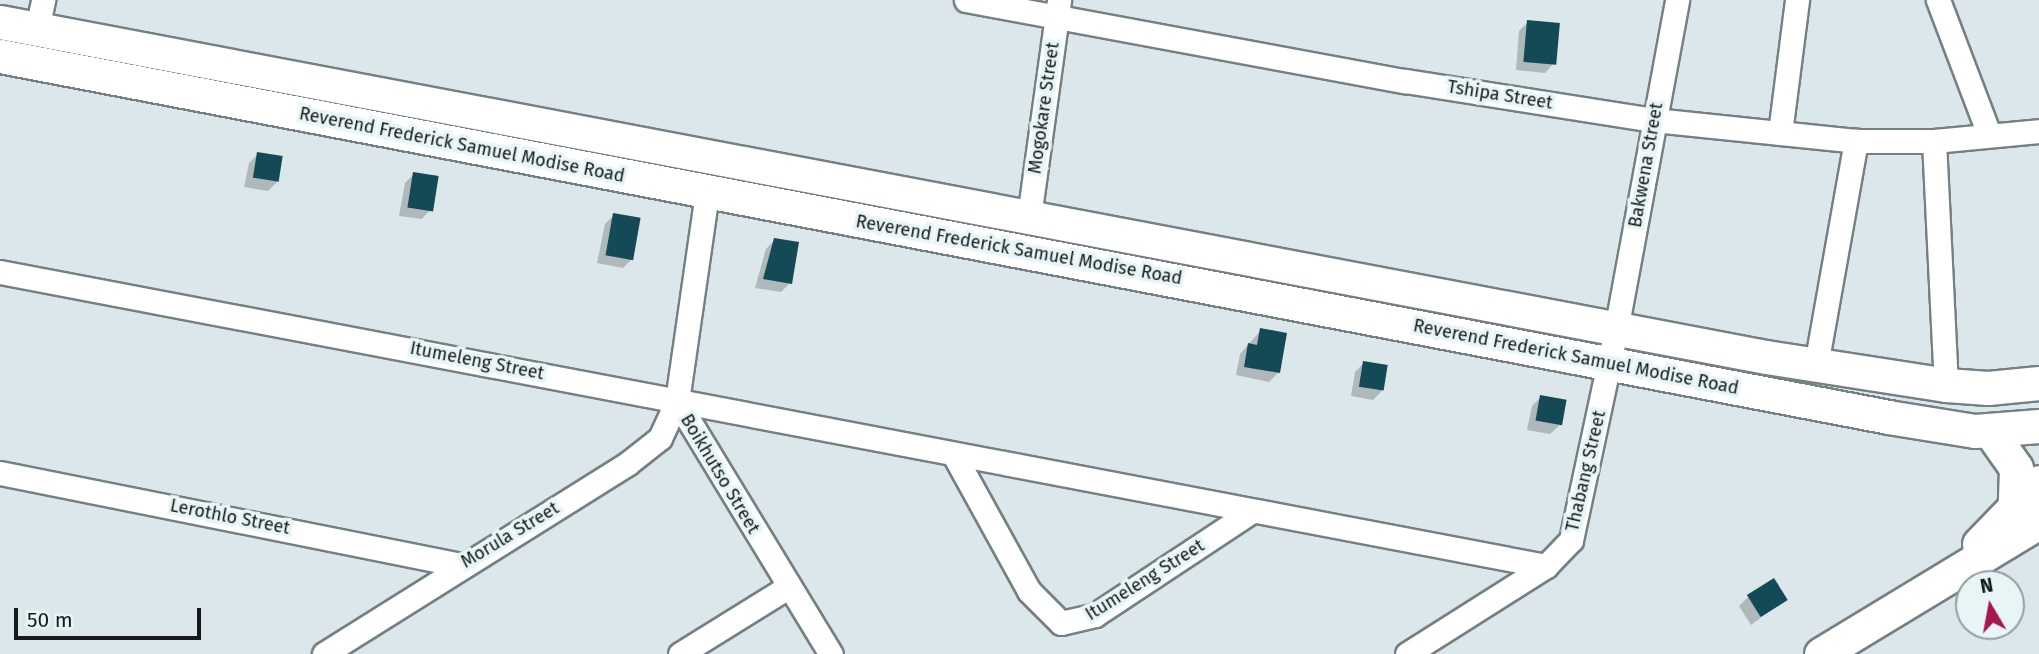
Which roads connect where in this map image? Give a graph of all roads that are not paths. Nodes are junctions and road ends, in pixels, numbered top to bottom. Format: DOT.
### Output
graph roads {
  1 [pos="966,0"];
  2 [pos="1677,0"];
  3 [pos="1797,0"];
  4 [pos="1938,0"];
  5 [pos="1058,9"];
  6 [pos="40,15"];
  7 [pos="0,22"];
  8 [pos="0,56"];
  9 [pos="1654,120"];
  10 [pos="2039,131"];
  11 [pos="1780,133"];
  12 [pos="1989,134"];
  13 [pos="1856,141"];
  14 [pos="1934,141"];
  15 [pos="707,192"];
  16 [pos="1029,217"];
  17 [pos="0,272"];
  18 [pos="1616,330"];
  19 [pos="1609,364"];
  20 [pos="1816,365"];
  21 [pos="2039,383"];
  22 [pos="1946,385"];
  23 [pos="677,401"];
  24 [pos="2039,426"];
  25 [pos="1990,431"];
  26 [pos="954,455"];
  27 [pos="0,473"];
  28 [pos="2039,482"];
  29 [pos="1252,511"];
  30 [pos="2027,514"];
  31 [pos="460,565"];
  32 [pos="1546,566"];
  33 [pos="788,587"];
  34 [pos="324,654"];
  35 [pos="680,654"];
  36 [pos="831,654"];
  37 [pos="1407,654"];
  38 [pos="1821,654"];
  1 -- 5 [label="street, Tshipa Street"];
  2 -- 9 [label="street, Bakwena Street"];
  3 -- 11 [label="street"];
  4 -- 12 [label="street"];
  5 -- 9 [label="street, Tshipa Street"];
  5 -- 16 [label="street, Mogokare Street"];
  6 -- 7 [label="main road, Reverend Frederick Samuel Modise Road"];
  6 -- 16 [label="main road, Reverend Frederick Samuel Modise Road"];
  8 -- 15 [label="main road, Reverend Frederick Samuel Modise Road"];
  9 -- 11 [label="street, Tshipa Street"];
  9 -- 18 [label="street, Bakwena Street"];
  10 -- 12 [label="street, Tshipa Street"];
  11 -- 13 [label="street, Tshipa Street"];
  12 -- 14 [label="street, Tshipa Street"];
  13 -- 14 [label="street, Tshipa Street"];
  13 -- 20 [label="street"];
  14 -- 22 [label="street"];
  15 -- 19 [label="main road, Reverend Frederick Samuel Modise Road"];
  15 -- 23 [label="street, Boikhutso Street"];
  16 -- 18 [label="main road, Reverend Frederick Samuel Modise Road"];
  17 -- 23 [label="street, Itumeleng Street"];
  18 -- 19 [label="street, Thabang Street"];
  18 -- 20 [label="main road, Reverend Frederick Samuel Modise Road"];
  19 -- 25 [label="main road, Reverend Frederick Samuel Modise Road"];
  19 -- 32 [label="street, Thabang Street"];
  20 -- 22 [label="main road, Reverend Frederick Samuel Modise Road"];
  21 -- 22 [label="main road, Reverend Frederick Samuel Modise Road"];
  23 -- 26 [label="street, Itumeleng Street"];
  23 -- 31 [label="street, Morula Street"];
  23 -- 33 [label="street, Boikhutso Street"];
  24 -- 25 [label="main road, Reverend Frederick Samuel Modise Road"];
  25 -- 30 [label="main road"];
  26 -- 29 [label="street, Itumeleng Street"];
  26 -- 29 [label="street, Itumeleng Street"];
  27 -- 31 [label="street, Lerothlo Street"];
  28 -- 30 [label="main road"];
  29 -- 32 [label="street, Itumeleng Street"];
  30 -- 38 [label="main road"];
  31 -- 34 [label="street, Morula Street"];
  32 -- 37 [label="street, Thabang Street"];
  33 -- 35 [label="street"];
  33 -- 36 [label="street, Boikhutso Street"];
}
